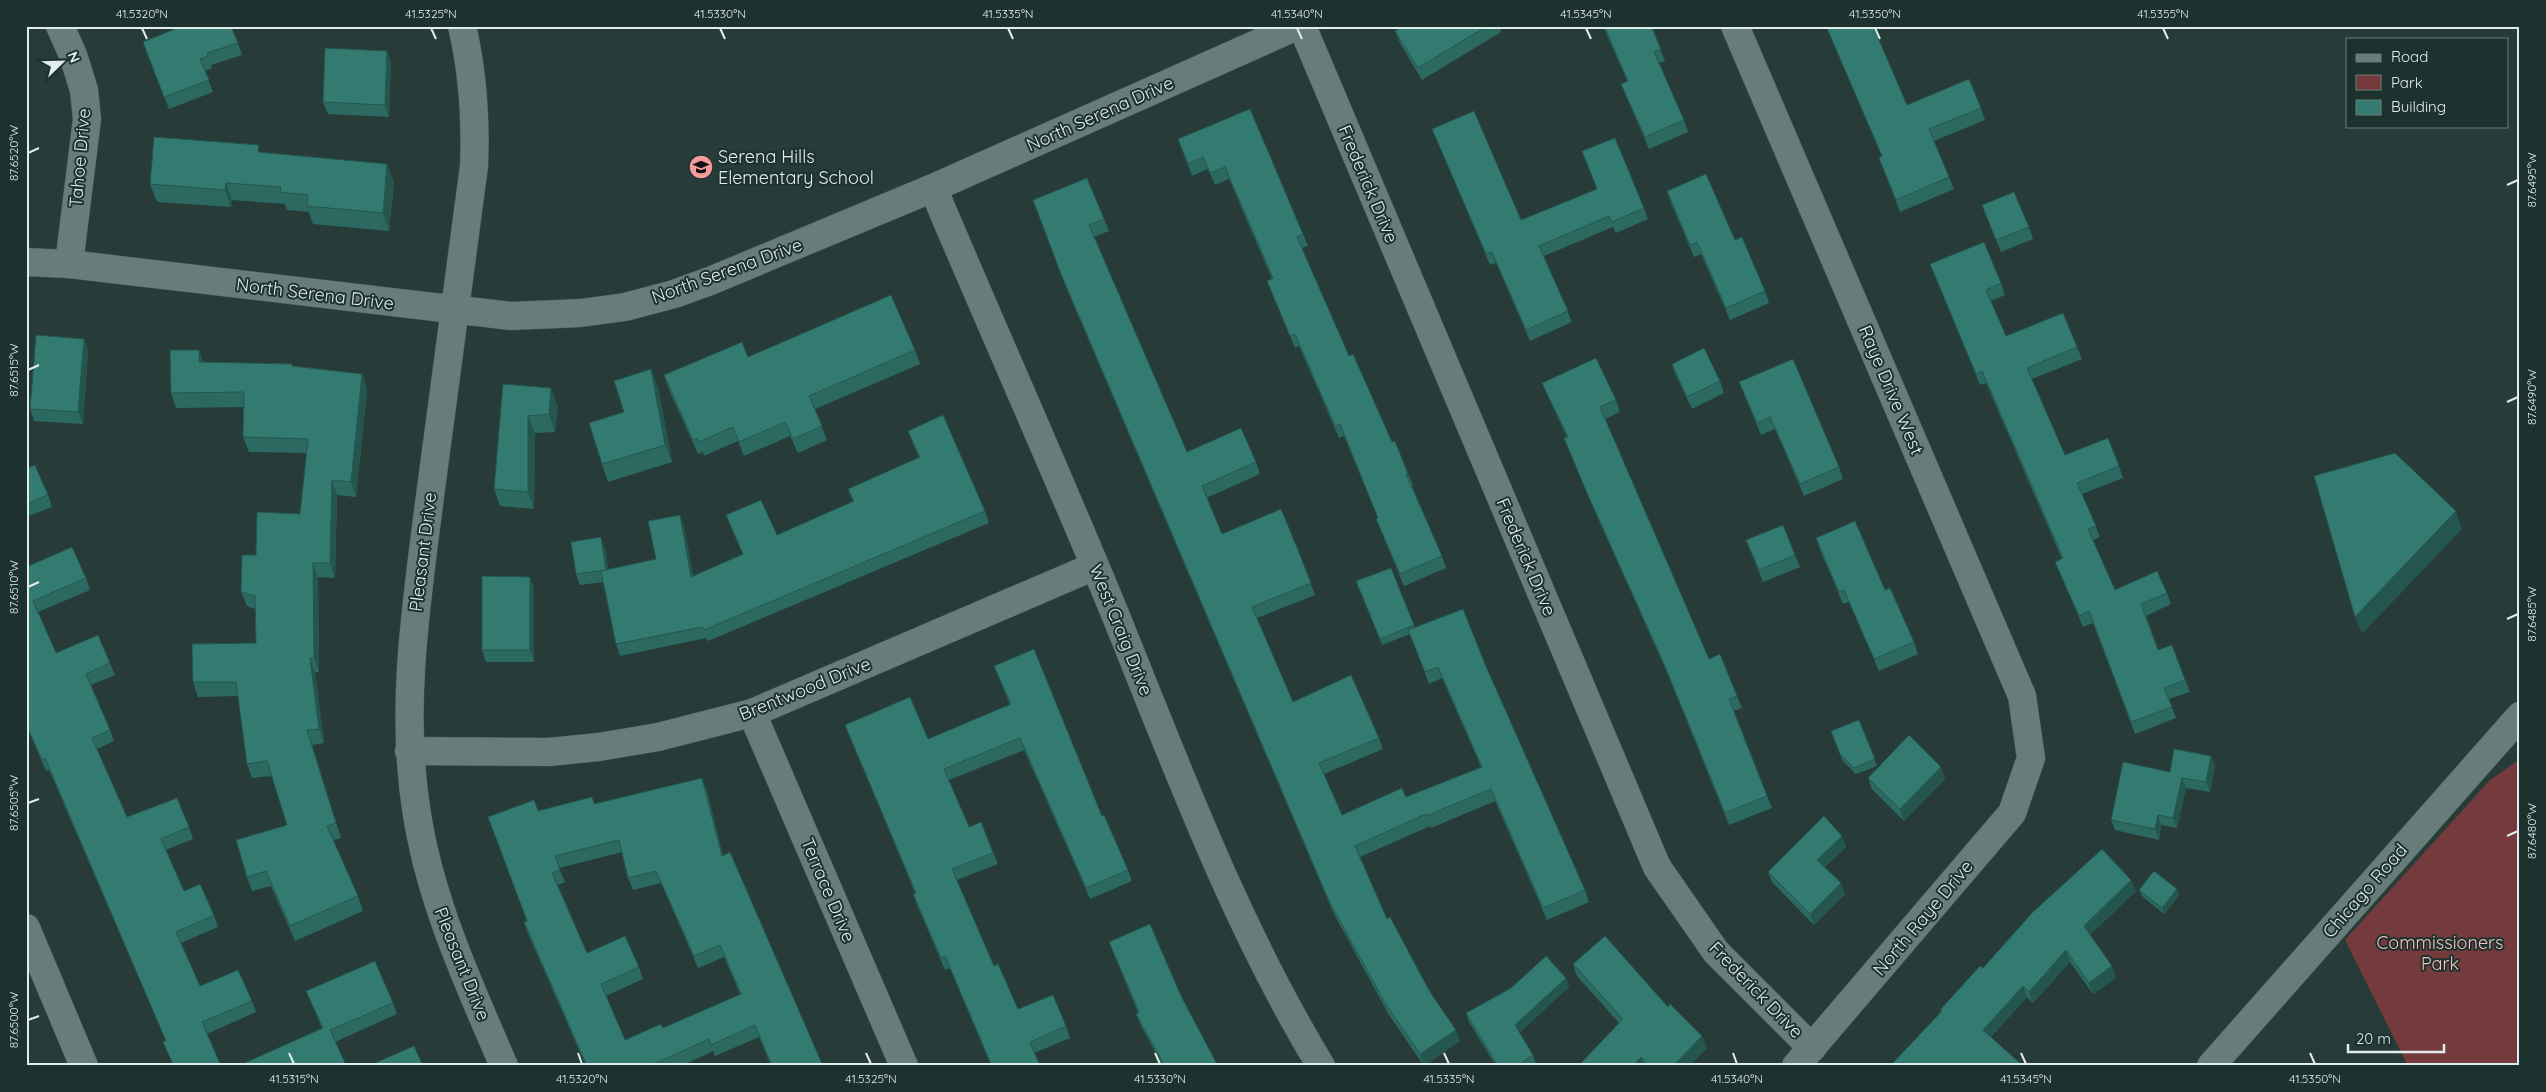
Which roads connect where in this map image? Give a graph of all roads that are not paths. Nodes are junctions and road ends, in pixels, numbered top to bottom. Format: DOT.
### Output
graph roads {
  1 [pos="60,26"];
  2 [pos="462,26"];
  3 [pos="1296,26"];
  4 [pos="1302,26"];
  5 [pos="1734,26"];
  6 [pos="933,188"];
  7 [pos="26,262"];
  8 [pos="70,264"];
  9 [pos="454,310"];
  10 [pos="1095,566"];
  11 [pos="752,713"];
  12 [pos="2520,716"];
  13 [pos="409,752"];
  14 [pos="2031,758"];
  15 [pos="26,928"];
  16 [pos="1804,1057"];
  17 [pos="82,1065"];
  18 [pos="504,1066"];
  19 [pos="904,1066"];
  20 [pos="1321,1066"];
  21 [pos="2211,1066"];
  1 -- 8 [label="street, Tahoe Drive"];
  2 -- 9 [label="street, Pleasant Drive"];
  3 -- 6 [label="street, North Serena Drive"];
  4 -- 16 [label="street, Frederick Drive"];
  5 -- 14 [label="street, Raye Drive West"];
  6 -- 9 [label="street, North Serena Drive"];
  6 -- 10 [label="street, West Craig Drive"];
  7 -- 8 [label="street, North Serena Drive"];
  8 -- 9 [label="street, North Serena Drive"];
  9 -- 13 [label="street, Pleasant Drive"];
  10 -- 11 [label="street, Brentwood Drive"];
  10 -- 20 [label="street, West Craig Drive"];
  11 -- 13 [label="street, Brentwood Drive"];
  11 -- 19 [label="street, Terrace Drive"];
  12 -- 21 [label="street, Chicago Road"];
  13 -- 18 [label="street, Pleasant Drive"];
  14 -- 16 [label="street, North Raye Drive"];
  15 -- 17 [label="street"];
}
